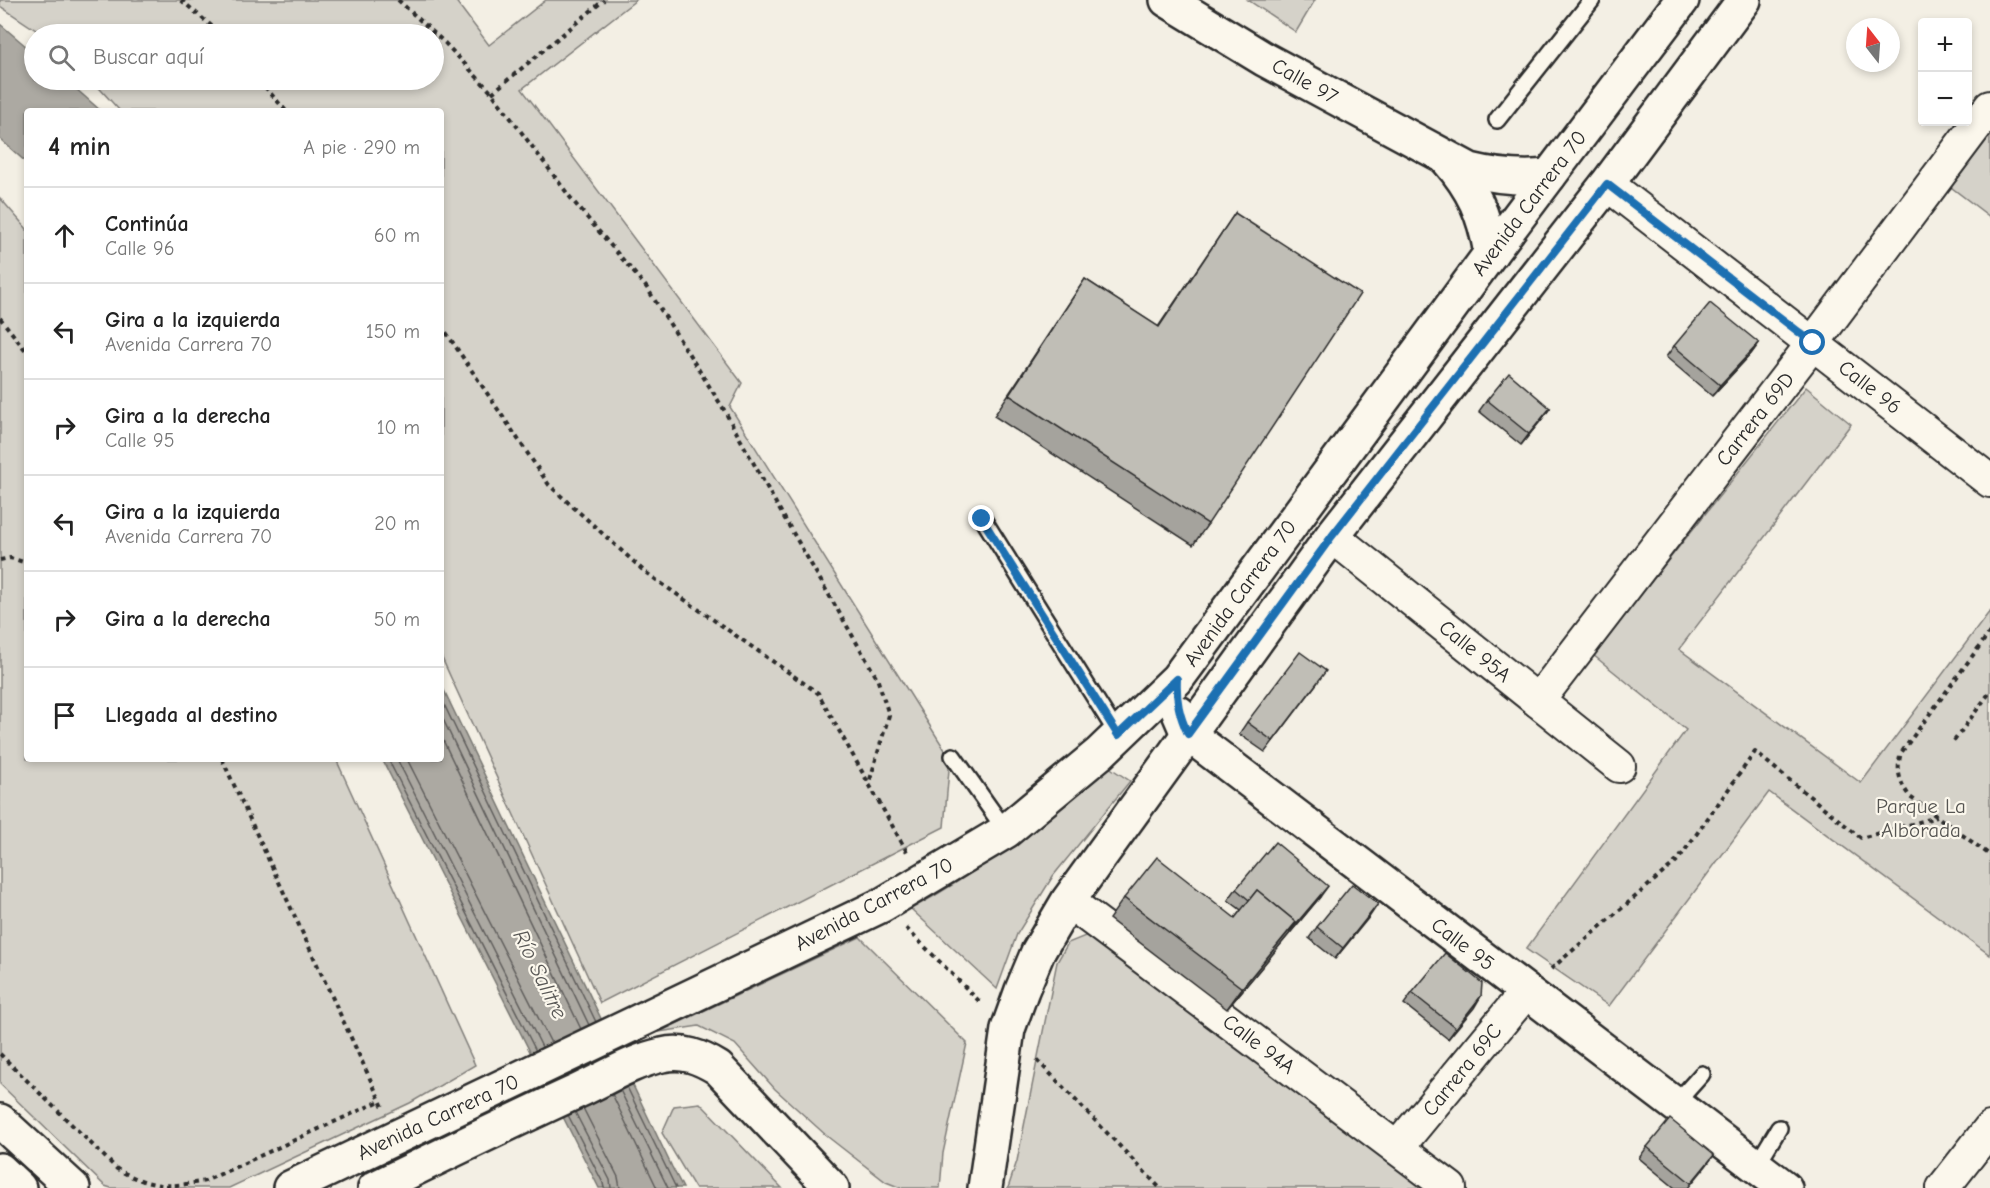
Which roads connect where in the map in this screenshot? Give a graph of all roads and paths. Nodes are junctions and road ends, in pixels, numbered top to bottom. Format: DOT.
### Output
graph roads {
  1 [pos="181,0"];
  2 [pos="398,0"];
  3 [pos="604,0"];
  4 [pos="1167,0"];
  5 [pos="1592,0"];
  6 [pos="1682,0"];
  7 [pos="1744,0"];
  8 [pos="209,24"];
  9 [pos="424,24"];
  10 [pos="444,42"];
  11 [pos="268,90"];
  12 [pos="492,93"];
  13 [pos="1990,106"];
  14 [pos="283,108"];
  15 [pos="1497,120"];
  16 [pos="1446,158"];
  17 [pos="1549,176"];
  18 [pos="1607,184"];
  19 [pos="1491,253"];
  20 [pos="0,318"];
  21 [pos="444,329"];
  22 [pos="1813,343"];
  23 [pos="24,348"];
  24 [pos="1990,481"];
  25 [pos="982,519"];
  26 [pos="1332,536"];
  27 [pos="0,560"];
  28 [pos="24,562"];
  29 [pos="1990,633"];
  30 [pos="1177,679"];
  31 [pos="1990,692"];
  32 [pos="1538,701"];
  33 [pos="1188,734"];
  34 [pos="1118,735"];
  35 [pos="1954,741"];
  36 [pos="953,756"];
  37 [pos="223,762"];
  38 [pos="1619,765"];
  39 [pos="869,783"];
  40 [pos="1937,817"];
  41 [pos="1006,831"];
  42 [pos="1990,855"];
  43 [pos="910,858"];
  44 [pos="1068,901"];
  45 [pos="882,905"];
  46 [pos="1526,992"];
  47 [pos="1008,1029"];
  48 [pos="0,1053"];
  49 [pos="1702,1074"];
  50 [pos="380,1101"];
  51 [pos="1675,1104"];
  52 [pos="458,1108"];
  53 [pos="388,1115"];
  54 [pos="0,1121"];
  55 [pos="1779,1128"];
  56 [pos="1990,1128"];
  57 [pos="1397,1148"];
  58 [pos="451,1151"];
  59 [pos="1756,1166"];
  60 [pos="0,1170"];
  61 [pos="393,1184"];
  62 [pos="19,1188"];
  63 [pos="73,1188"];
  64 [pos="290,1188"];
  65 [pos="438,1188"];
  66 [pos="832,1188"];
  67 [pos="985,1188"];
  68 [pos="1160,1188"];
  69 [pos="1450,1188"];
  70 [pos="1785,1188"];
  71 [pos="1943,1188"];
  1 -- 8 [label="path"];
  2 -- 9 [label="path"];
  3 -- 12 [label="path"];
  4 -- 16 [label="street, Calle 97"];
  5 -- 15 [label="lane"];
  6 -- 17 [label="street, Avenida Carrera 70"];
  7 -- 18 [label="street, Avenida Carrera 70"];
  10 -- 12 [label="path"];
  11 -- 14 [label="path"];
  12 -- 39 [label="path"];
  13 -- 22 [label="street, Carrera 69D"];
  16 -- 17 [label="street, Calle 97"];
  16 -- 19 [label="street, Calle 97"];
  17 -- 19 [label="street, Avenida Carrera 70"];
  18 -- 22 [label="street, Calle 96"];
  18 -- 26 [label="street, Avenida Carrera 70"];
  19 -- 30 [label="street, Avenida Carrera 70"];
  20 -- 23 [label="path"];
  21 -- 39 [label="path"];
  22 -- 24 [label="street, Calle 96"];
  22 -- 32 [label="street, Carrera 69D"];
  25 -- 34 [label="lane"];
  26 -- 32 [label="street, Calle 95A"];
  26 -- 33 [label="street, Avenida Carrera 70"];
  27 -- 28 [label="path"];
  29 -- 40 [label="path"];
  30 -- 33 [label="street"];
  30 -- 34 [label="street, Avenida Carrera 70"];
  31 -- 35 [label="path"];
  32 -- 38 [label="street, Calle 95A"];
  33 -- 44 [label="street, Avenida Carrera 70"];
  33 -- 46 [label="street, Calle 95"];
  34 -- 41 [label="street, Avenida Carrera 70"];
  36 -- 41 [label="lane"];
  37 -- 50 [label="path"];
  39 -- 43 [label="path"];
  40 -- 42 [label="path"];
  40 -- 46 [label="path"];
  41 -- 45 [label="street, Avenida Carrera 70"];
  44 -- 47 [label="street, Avenida Carrera 70"];
  44 -- 57 [label="street, Calle 94A"];
  45 -- 47 [label="path"];
  45 -- 52 [label="street, Avenida Carrera 70"];
  46 -- 51 [label="street, Calle 95"];
  46 -- 57 [label="street, Carrera 69C"];
  47 -- 67 [label="street, Avenida Carrera 70"];
  47 -- 68 [label="path"];
  48 -- 50 [label="path"];
  49 -- 51 [label="lane"];
  50 -- 53 [label="path"];
  51 -- 59 [label="street, Calle 95"];
  52 -- 61 [label="street"];
  52 -- 64 [label="street, Avenida Carrera 70"];
  54 -- 63 [label="street"];
  55 -- 59 [label="lane"];
  56 -- 71 [label="street"];
  57 -- 69 [label="street, Calle 94A"];
  58 -- 61 [label="street, Avenida Carrera 70"];
  58 -- 65 [label="street"];
  58 -- 66 [label="street, Avenida Carrera 70"];
  59 -- 70 [label="street, Calle 95"];
  60 -- 62 [label="street"];
}
